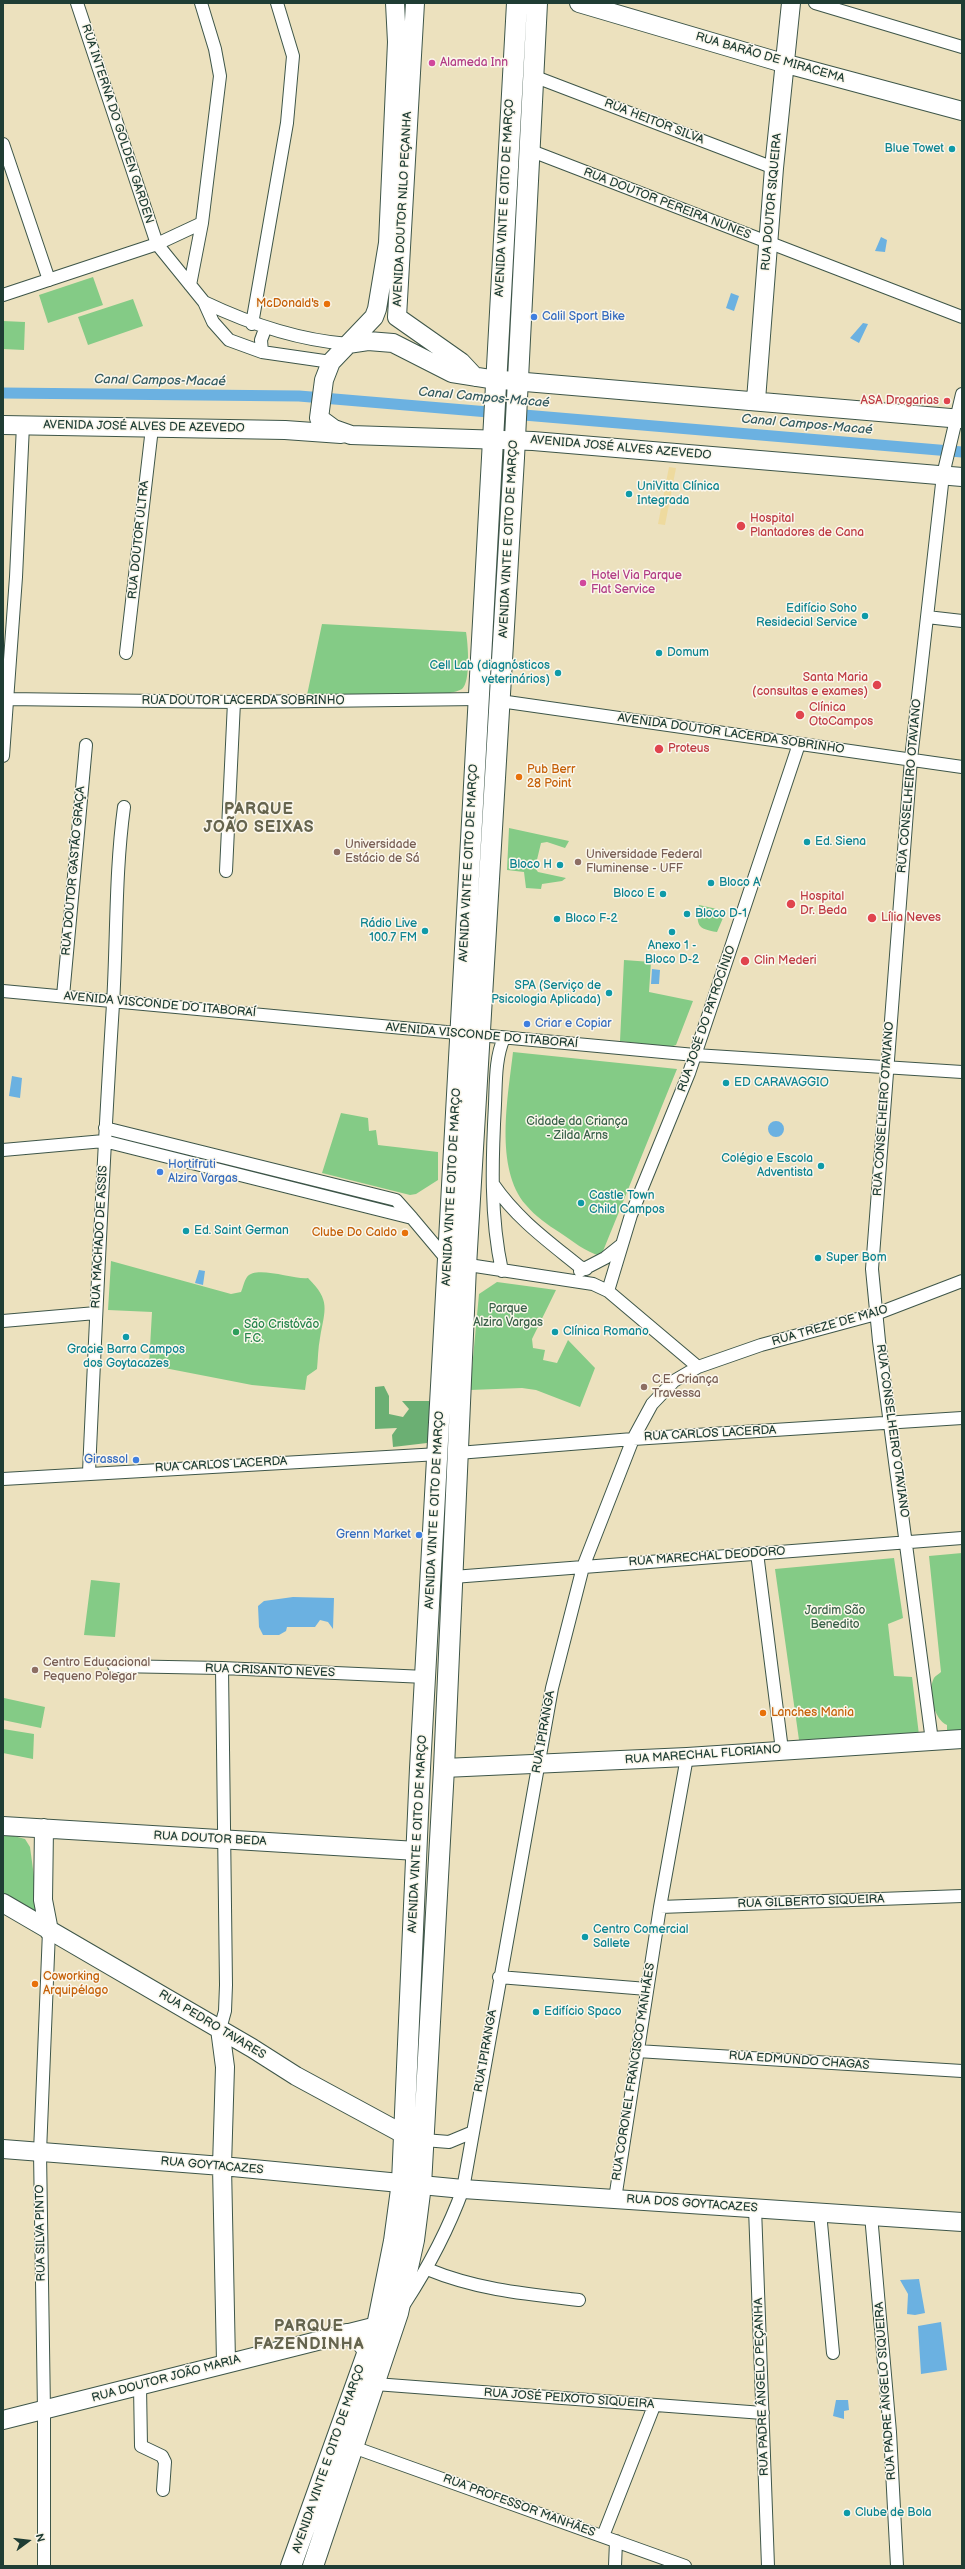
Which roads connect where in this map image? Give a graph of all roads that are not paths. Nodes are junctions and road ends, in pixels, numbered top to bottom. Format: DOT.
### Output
graph roads {
  1 [pos="77,3"];
  2 [pos="201,3"];
  3 [pos="277,3"];
  4 [pos="395,3"];
  5 [pos="415,3"];
  6 [pos="517,3"];
  7 [pos="537,3"];
  8 [pos="579,3"];
  9 [pos="791,3"];
  10 [pos="815,3"];
  11 [pos="962,48"];
  12 [pos="783,63"];
  13 [pos="533,76"];
  14 [pos="962,111"];
  15 [pos="3,144"];
  16 [pos="528,150"];
  17 [pos="774,168"];
  18 [pos="202,223"];
  19 [pos="768,243"];
  20 [pos="157,244"];
  21 [pos="49,280"];
  22 [pos="190,285"];
  23 [pos="3,295"];
  24 [pos="204,302"];
  25 [pos="377,310"];
  26 [pos="397,317"];
  27 [pos="962,317"];
  28 [pos="252,324"];
  29 [pos="265,329"];
  30 [pos="348,344"];
  31 [pos="262,352"];
  32 [pos="331,362"];
  33 [pos="475,377"];
  34 [pos="495,387"];
  35 [pos="517,387"];
  36 [pos="962,394"];
  37 [pos="756,400"];
  38 [pos="319,413"];
  39 [pos="959,418"];
  40 [pos="3,425"];
  41 [pos="23,425"];
  42 [pos="152,428"];
  43 [pos="285,430"];
  44 [pos="493,432"];
  45 [pos="515,432"];
  46 [pos="351,435"];
  47 [pos="945,467"];
  48 [pos="962,478"];
  49 [pos="927,617"];
  50 [pos="962,621"];
  51 [pos="126,653"];
  52 [pos="7,699"];
  53 [pos="478,699"];
  54 [pos="500,701"];
  55 [pos="234,702"];
  56 [pos="799,744"];
  57 [pos="86,745"];
  58 [pos="3,756"];
  59 [pos="911,759"];
  60 [pos="962,767"];
  61 [pos="124,807"];
  62 [pos="226,871"];
  63 [pos="3,991"];
  64 [pos="63,996"];
  65 [pos="113,1001"];
  66 [pos="460,1034"];
  67 [pos="480,1036"];
  68 [pos="504,1038"];
  69 [pos="695,1055"];
  70 [pos="886,1065"];
  71 [pos="962,1072"];
  72 [pos="105,1128"];
  73 [pos="104,1142"];
  74 [pos="3,1150"];
  75 [pos="278,1172"];
  76 [pos="493,1184"];
  77 [pos="275,1185"];
  78 [pos="412,1218"];
  79 [pos="620,1246"];
  80 [pos="457,1264"];
  81 [pos="586,1269"];
  82 [pos="502,1272"];
  83 [pos="553,1278"];
  84 [pos="962,1281"];
  85 [pos="608,1291"];
  86 [pos="96,1313"];
  87 [pos="876,1314"];
  88 [pos="3,1321"];
  89 [pos="698,1367"];
  90 [pos="962,1418"];
  91 [pos="890,1424"];
  92 [pos="633,1439"];
  93 [pos="448,1453"];
  94 [pos="89,1472"];
  95 [pos="3,1479"];
  96 [pos="962,1538"];
  97 [pos="907,1542"];
  98 [pos="757,1553"];
  99 [pos="582,1567"];
  100 [pos="453,1577"];
  101 [pos="114,1666"];
  102 [pos="222,1668"];
  103 [pos="426,1677"];
  104 [pos="962,1739"];
  105 [pos="932,1740"];
  106 [pos="782,1750"];
  107 [pos="687,1757"];
  108 [pos="538,1765"];
  109 [pos="420,1768"];
  110 [pos="444,1768"];
  111 [pos="3,1826"];
  112 [pos="44,1828"];
  113 [pos="225,1840"];
  114 [pos="417,1851"];
  115 [pos="962,1896"];
  116 [pos="44,1900"];
  117 [pos="3,1903"];
  118 [pos="660,1908"];
  119 [pos="28,1918"];
  120 [pos="49,1931"];
  121 [pos="499,1977"];
  122 [pos="646,1989"];
  123 [pos="220,2029"];
  124 [pos="252,2048"];
  125 [pos="637,2051"];
  126 [pos="225,2067"];
  127 [pos="962,2071"];
  128 [pos="473,2132"];
  129 [pos="405,2135"];
  130 [pos="424,2140"];
  131 [pos="3,2149"];
  132 [pos="40,2152"];
  133 [pos="222,2166"];
  134 [pos="402,2182"];
  135 [pos="421,2185"];
  136 [pos="463,2189"];
  137 [pos="615,2199"];
  138 [pos="755,2208"];
  139 [pos="820,2212"];
  140 [pos="871,2216"];
  141 [pos="962,2222"];
  142 [pos="427,2270"];
  143 [pos="579,2300"];
  144 [pos="398,2312"];
  145 [pos="377,2326"];
  146 [pos="347,2334"];
  147 [pos="367,2349"];
  148 [pos="833,2353"];
  149 [pos="226,2362"];
  150 [pos="375,2384"];
  151 [pos="140,2386"];
  152 [pos="654,2406"];
  153 [pos="44,2411"];
  154 [pos="763,2413"];
  155 [pos="3,2420"];
  156 [pos="353,2447"];
  157 [pos="163,2490"];
  158 [pos="603,2536"];
  159 [pos="616,2542"];
  160 [pos="44,2566"];
  161 [pos="291,2566"];
  162 [pos="313,2566"];
  163 [pos="615,2566"];
  164 [pos="685,2566"];
  165 [pos="768,2566"];
  166 [pos="898,2566"];
  1 -- 20 [label="street, RUA INTERNA DO GOLDEN GARDEN"];
  2 -- 18 [label="street"];
  3 -- 28 [label="street"];
  4 -- 25 [label="main road, AVENIDA DOUTOR NILO PEÇANHA"];
  5 -- 26 [label="main road, AVENIDA DOUTOR NILO PEÇANHA"];
  6 -- 34 [label="main road, AVENIDA VINTE E OITO DE MARÇO"];
  7 -- 13 [label="main road, AVENIDA VINTE E OITO DE MARÇO"];
  8 -- 12 [label="main road, RUA BARÃO DE MIRACEMA"];
  9 -- 12 [label="main road, RUA DOUTOR SIQUEIRA"];
  10 -- 11 [label="street"];
  12 -- 14 [label="main road, RUA BARÃO DE MIRACEMA"];
  12 -- 17 [label="main road, RUA DOUTOR SIQUEIRA"];
  13 -- 16 [label="main road, AVENIDA VINTE E OITO DE MARÇO"];
  13 -- 17 [label="street, RUA HEITOR SILVA"];
  15 -- 21 [label="street"];
  16 -- 19 [label="street, RUA DOUTOR PEREIRA NUNES"];
  16 -- 35 [label="main road, AVENIDA VINTE E OITO DE MARÇO"];
  17 -- 19 [label="main road, RUA DOUTOR SIQUEIRA"];
  18 -- 20 [label="street"];
  18 -- 22 [label="street"];
  19 -- 27 [label="street, RUA DOUTOR PEREIRA NUNES"];
  19 -- 37 [label="main road, RUA DOUTOR SIQUEIRA"];
  20 -- 21 [label="street"];
  20 -- 22 [label="street, RUA INTERNA DO GOLDEN GARDEN"];
  21 -- 23 [label="street"];
  22 -- 24 [label="street, RUA INTERNA DO GOLDEN GARDEN"];
  24 -- 28 [label="street"];
  24 -- 31 [label="street"];
  25 -- 26 [label="main road"];
  25 -- 30 [label="main road"];
  26 -- 33 [label="main road, AVENIDA DOUTOR NILO PEÇANHA"];
  28 -- 29 [label="street"];
  29 -- 30 [label="street"];
  29 -- 31 [label="street"];
  30 -- 32 [label="main road"];
  30 -- 33 [label="main road"];
  31 -- 32 [label="street"];
  32 -- 38 [label="main road"];
  33 -- 34 [label="main road"];
  34 -- 35 [label="main road"];
  34 -- 44 [label="main road, AVENIDA VINTE E OITO DE MARÇO"];
  35 -- 37 [label="main road"];
  35 -- 45 [label="main road, AVENIDA VINTE E OITO DE MARÇO"];
  36 -- 39 [label="street, RUA CONSELHEIRO OTAVIANO"];
  37 -- 39 [label="main road"];
  38 -- 43 [label="main road, AVENIDA JOSÉ ALVES DE AZEVEDO"];
  38 -- 46 [label="main road, AVENIDA JOSÉ ALVES AZEVEDO"];
  39 -- 47 [label="street, RUA CONSELHEIRO OTAVIANO"];
  40 -- 41 [label="main road, AVENIDA JOSÉ ALVES DE AZEVEDO"];
  41 -- 42 [label="main road, AVENIDA JOSÉ ALVES DE AZEVEDO"];
  41 -- 52 [label="street"];
  42 -- 43 [label="main road, AVENIDA JOSÉ ALVES DE AZEVEDO"];
  42 -- 51 [label="street, RUA DOUTOR ULTRA"];
  43 -- 46 [label="main road, AVENIDA JOSÉ ALVES DE AZEVEDO"];
  44 -- 45 [label="main road, AVENIDA JOSÉ ALVES AZEVEDO"];
  44 -- 46 [label="main road, AVENIDA JOSÉ ALVES AZEVEDO"];
  44 -- 53 [label="main road, AVENIDA VINTE E OITO DE MARÇO"];
  45 -- 47 [label="main road, AVENIDA JOSÉ ALVES AZEVEDO"];
  45 -- 54 [label="main road, AVENIDA VINTE E OITO DE MARÇO"];
  47 -- 48 [label="main road, AVENIDA JOSÉ ALVES AZEVEDO"];
  47 -- 49 [label="street, RUA CONSELHEIRO OTAVIANO"];
  49 -- 50 [label="street"];
  49 -- 59 [label="street, RUA CONSELHEIRO OTAVIANO"];
  52 -- 55 [label="street, RUA DOUTOR LACERDA SOBRINHO"];
  52 -- 58 [label="street"];
  53 -- 55 [label="street, RUA DOUTOR LACERDA SOBRINHO"];
  53 -- 66 [label="main road, AVENIDA VINTE E OITO DE MARÇO"];
  54 -- 56 [label="street, AVENIDA DOUTOR LACERDA SOBRINHO"];
  54 -- 67 [label="main road, AVENIDA VINTE E OITO DE MARÇO"];
  55 -- 62 [label="street"];
  56 -- 59 [label="street, AVENIDA DOUTOR LACERDA SOBRINHO"];
  56 -- 69 [label="street, RUA JOSÉ DO PATROCÍNIO"];
  57 -- 64 [label="street, RUA DOUTOR GASTÃO GRAÇA"];
  59 -- 60 [label="street, AVENIDA DOUTOR LACERDA SOBRINHO"];
  59 -- 70 [label="street, RUA CONSELHEIRO OTAVIANO"];
  61 -- 65 [label="street, RUA MACHADO DE ASSIS"];
  63 -- 64 [label="street, AVENIDA VISCONDE DO ITABORAÍ"];
  64 -- 65 [label="street, AVENIDA VISCONDE DO ITABORAÍ"];
  65 -- 66 [label="street, AVENIDA VISCONDE DO ITABORAÍ"];
  65 -- 72 [label="street, RUA MACHADO DE ASSIS"];
  66 -- 67 [label="street, AVENIDA VISCONDE DO ITABORAÍ"];
  66 -- 80 [label="main road, AVENIDA VINTE E OITO DE MARÇO"];
  67 -- 68 [label="street, AVENIDA VISCONDE DO ITABORAÍ"];
  67 -- 80 [label="main road, AVENIDA VINTE E OITO DE MARÇO"];
  68 -- 69 [label="street, AVENIDA VISCONDE DO ITABORAÍ"];
  68 -- 76 [label="street"];
  69 -- 70 [label="street, AVENIDA VISCONDE DO ITABORAÍ"];
  69 -- 79 [label="street, RUA JOSÉ DO PATROCÍNIO"];
  70 -- 71 [label="street, AVENIDA VISCONDE DO ITABORAÍ"];
  70 -- 87 [label="street, RUA CONSELHEIRO OTAVIANO"];
  72 -- 73 [label="street, RUA MACHADO DE ASSIS"];
  72 -- 75 [label="street"];
  73 -- 74 [label="street"];
  73 -- 77 [label="street"];
  73 -- 86 [label="street, RUA MACHADO DE ASSIS"];
  75 -- 77 [label="street"];
  75 -- 78 [label="street"];
  76 -- 81 [label="street"];
  76 -- 82 [label="street"];
  77 -- 78 [label="street"];
  78 -- 80 [label="street"];
  79 -- 81 [label="street"];
  79 -- 85 [label="street, RUA JOSÉ DO PATROCÍNIO"];
  80 -- 82 [label="street"];
  80 -- 93 [label="main road, AVENIDA VINTE E OITO DE MARÇO"];
  81 -- 83 [label="street"];
  82 -- 83 [label="street"];
  83 -- 85 [label="street"];
  84 -- 87 [label="street, RUA TREZE DE MAIO"];
  85 -- 89 [label="street"];
  86 -- 88 [label="street"];
  86 -- 94 [label="street, RUA MACHADO DE ASSIS"];
  87 -- 89 [label="street, RUA TREZE DE MAIO"];
  87 -- 91 [label="street, RUA CONSELHEIRO OTAVIANO"];
  89 -- 92 [label="street, RUA IPIRANGA"];
  90 -- 91 [label="street, RUA CARLOS LACERDA"];
  91 -- 92 [label="street, RUA CARLOS LACERDA"];
  91 -- 97 [label="street, RUA CONSELHEIRO OTAVIANO"];
  92 -- 93 [label="street, RUA CARLOS LACERDA"];
  92 -- 99 [label="street, RUA IPIRANGA"];
  93 -- 94 [label="street, RUA CARLOS LACERDA"];
  93 -- 100 [label="main road, AVENIDA VINTE E OITO DE MARÇO"];
  93 -- 103 [label="main road, AVENIDA VINTE E OITO DE MARÇO"];
  94 -- 95 [label="street, RUA CARLOS LACERDA"];
  96 -- 97 [label="street, RUA MARECHAL DEODORO"];
  97 -- 98 [label="street, RUA MARECHAL DEODORO"];
  97 -- 105 [label="street, RUA CONSELHEIRO OTAVIANO"];
  98 -- 99 [label="street, RUA MARECHAL DEODORO"];
  98 -- 106 [label="street"];
  99 -- 100 [label="street, RUA MARECHAL DEODORO"];
  99 -- 108 [label="street, RUA IPIRANGA"];
  100 -- 110 [label="main road, AVENIDA VINTE E OITO DE MARÇO"];
  101 -- 102 [label="street, RUA CRISANTO NEVES"];
  102 -- 103 [label="street, RUA CRISANTO NEVES"];
  102 -- 113 [label="street"];
  103 -- 109 [label="main road, AVENIDA VINTE E OITO DE MARÇO"];
  104 -- 105 [label="main road, RUA MARECHAL FLORIANO"];
  105 -- 106 [label="main road, RUA MARECHAL FLORIANO"];
  106 -- 107 [label="main road, RUA MARECHAL FLORIANO"];
  107 -- 108 [label="main road, RUA MARECHAL FLORIANO"];
  107 -- 118 [label="street, RUA CORONEL FRANCISCO MANHÃES"];
  108 -- 110 [label="main road, RUA MARECHAL FLORIANO"];
  108 -- 121 [label="street, RUA IPIRANGA"];
  109 -- 110 [label="main road"];
  109 -- 114 [label="main road, AVENIDA VINTE E OITO DE MARÇO"];
  110 -- 130 [label="main road, AVENIDA VINTE E OITO DE MARÇO"];
  111 -- 112 [label="main road, RUA DOUTOR BEDA"];
  112 -- 113 [label="main road, RUA DOUTOR BEDA"];
  112 -- 116 [label="main road, RUA SILVA PINTO"];
  113 -- 114 [label="main road, RUA DOUTOR BEDA"];
  113 -- 123 [label="street"];
  114 -- 129 [label="main road, AVENIDA VINTE E OITO DE MARÇO"];
  115 -- 118 [label="street, RUA GILBERTO SIQUEIRA"];
  116 -- 119 [label="main road"];
  116 -- 120 [label="main road, RUA SILVA PINTO"];
  117 -- 119 [label="main road, RUA PEDRO TAVARES"];
  118 -- 122 [label="street, RUA CORONEL FRANCISCO MANHÃES"];
  119 -- 120 [label="main road, RUA PEDRO TAVARES"];
  120 -- 123 [label="main road, RUA PEDRO TAVARES"];
  120 -- 132 [label="street, RUA SILVA PINTO"];
  121 -- 122 [label="street"];
  121 -- 128 [label="street, RUA IPIRANGA"];
  122 -- 125 [label="street, RUA CORONEL FRANCISCO MANHÃES"];
  123 -- 124 [label="main road, RUA PEDRO TAVARES"];
  123 -- 126 [label="main road"];
  124 -- 126 [label="main road"];
  124 -- 129 [label="main road, RUA PEDRO TAVARES"];
  125 -- 127 [label="street, RUA EDMUNDO CHAGAS"];
  125 -- 137 [label="street, RUA CORONEL FRANCISCO MANHÃES"];
  126 -- 133 [label="main road"];
  128 -- 130 [label="street"];
  128 -- 136 [label="street, RUA IPIRANGA"];
  129 -- 130 [label="main road, RUA PEDRO TAVARES"];
  129 -- 134 [label="main road, AVENIDA VINTE E OITO DE MARÇO"];
  130 -- 135 [label="main road, AVENIDA VINTE E OITO DE MARÇO"];
  131 -- 132 [label="main road, RUA GOYTACAZES"];
  132 -- 133 [label="main road, RUA GOYTACAZES"];
  132 -- 153 [label="street, RUA SILVA PINTO"];
  133 -- 134 [label="main road, RUA GOYTACAZES"];
  133 -- 149 [label="main road"];
  134 -- 135 [label="main road, RUA GOYTACAZES"];
  134 -- 145 [label="main road, AVENIDA VINTE E OITO DE MARÇO"];
  135 -- 136 [label="main road, RUA DOS GOYTACAZES"];
  135 -- 144 [label="main road, AVENIDA VINTE E OITO DE MARÇO"];
  136 -- 137 [label="main road, RUA DOS GOYTACAZES"];
  136 -- 142 [label="street, RUA IPIRANGA"];
  137 -- 138 [label="main road, RUA DOS GOYTACAZES"];
  138 -- 139 [label="main road, RUA DOS GOYTACAZES"];
  138 -- 154 [label="street, RUA PADRE ÂNGELO PEÇANHA"];
  139 -- 140 [label="main road, RUA DOS GOYTACAZES"];
  139 -- 148 [label="street"];
  140 -- 141 [label="main road, RUA DOS GOYTACAZES"];
  140 -- 166 [label="street, RUA PADRE ÂNGELO SIQUEIRA"];
  142 -- 143 [label="street"];
  142 -- 144 [label="street, RUA IPIRANGA"];
  144 -- 145 [label="main road"];
  144 -- 150 [label="main road, AVENIDA VINTE E OITO DE MARÇO"];
  145 -- 146 [label="main road, RUA DOUTOR JOÃO MARIA"];
  145 -- 147 [label="main road, AVENIDA VINTE E OITO DE MARÇO"];
  146 -- 147 [label="main road"];
  146 -- 149 [label="main road, RUA DOUTOR JOÃO MARIA"];
  147 -- 161 [label="main road, AVENIDA VINTE E OITO DE MARÇO"];
  149 -- 151 [label="main road, RUA DOUTOR JOÃO MARIA"];
  150 -- 152 [label="street, RUA JOSÉ PEIXOTO SIQUEIRA"];
  150 -- 156 [label="main road, AVENIDA VINTE E OITO DE MARÇO"];
  151 -- 153 [label="main road, RUA DOUTOR JOÃO MARIA"];
  151 -- 157 [label="street"];
  152 -- 154 [label="street, RUA JOSÉ PEIXOTO SIQUEIRA"];
  152 -- 158 [label="street"];
  153 -- 155 [label="main road, RUA DOUTOR JOÃO MARIA"];
  153 -- 160 [label="street, RUA SILVA PINTO"];
  154 -- 165 [label="street, RUA PADRE ÂNGELO PEÇANHA"];
  156 -- 158 [label="street, RUA PROFESSOR MANHÃES"];
  156 -- 162 [label="main road, AVENIDA VINTE E OITO DE MARÇO"];
  158 -- 159 [label="street, RUA PROFESSOR MANHÃES"];
  159 -- 163 [label="street"];
  159 -- 164 [label="street, RUA PROFESSOR MANHÃES"];
}
